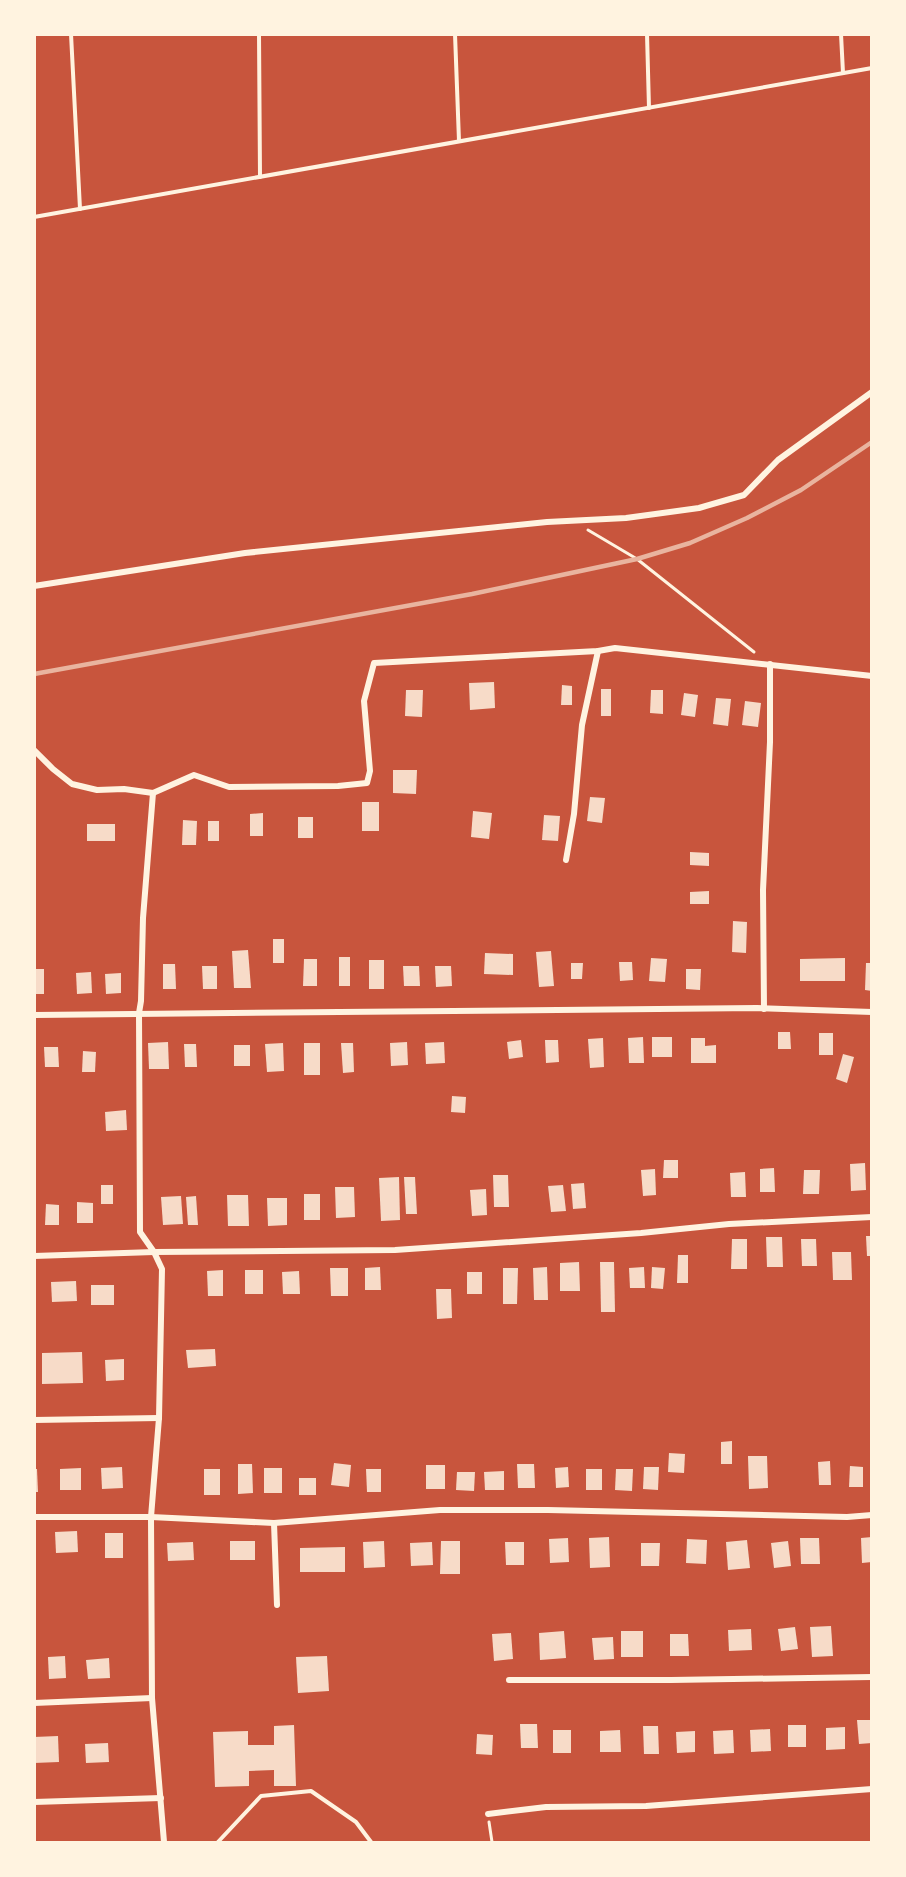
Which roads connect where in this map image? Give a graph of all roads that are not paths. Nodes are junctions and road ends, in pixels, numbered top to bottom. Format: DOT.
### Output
graph roads {
  1 [pos="71,34"];
  2 [pos="259,34"];
  3 [pos="455,34"];
  4 [pos="647,34"];
  5 [pos="842,34"];
  6 [pos="872,68"];
  7 [pos="843,74"];
  8 [pos="649,108"];
  9 [pos="459,141"];
  10 [pos="260,177"];
  11 [pos="80,209"];
  12 [pos="34,217"];
  13 [pos="872,392"];
  14 [pos="34,586"];
  15 [pos="598,651"];
  16 [pos="770,664"];
  17 [pos="872,676"];
  18 [pos="34,750"];
  19 [pos="153,793"];
  20 [pos="566,860"];
  21 [pos="764,1008"];
  22 [pos="139,1012"];
  23 [pos="872,1012"];
  24 [pos="34,1015"];
  25 [pos="872,1217"];
  26 [pos="154,1252"];
  27 [pos="34,1256"];
  28 [pos="159,1418"];
  29 [pos="34,1420"];
  30 [pos="872,1515"];
  31 [pos="34,1517"];
  32 [pos="151,1517"];
  33 [pos="274,1524"];
  34 [pos="277,1605"];
  35 [pos="872,1677"];
  36 [pos="509,1680"];
  37 [pos="152,1698"];
  38 [pos="34,1703"];
  39 [pos="872,1789"];
  40 [pos="160,1798"];
  41 [pos="34,1802"];
  42 [pos="488,1814"];
  43 [pos="164,1842"];
  44 [pos="218,1842"];
  45 [pos="371,1842"];
  1 -- 11 [label="lane"];
  2 -- 10 [label="lane"];
  3 -- 9 [label="lane"];
  4 -- 8 [label="lane"];
  5 -- 7 [label="lane"];
  6 -- 7 [label="lane"];
  7 -- 8 [label="lane"];
  8 -- 9 [label="lane"];
  9 -- 10 [label="lane"];
  10 -- 11 [label="lane"];
  11 -- 12 [label="lane"];
  13 -- 14 [label="street"];
  15 -- 16 [label="street"];
  15 -- 19 [label="street"];
  15 -- 20 [label="street"];
  16 -- 17 [label="street"];
  16 -- 21 [label="street"];
  18 -- 19 [label="street"];
  19 -- 22 [label="street"];
  21 -- 22 [label="street"];
  21 -- 23 [label="street"];
  22 -- 24 [label="street"];
  22 -- 26 [label="street"];
  25 -- 26 [label="street"];
  26 -- 27 [label="street"];
  26 -- 28 [label="street"];
  28 -- 29 [label="street"];
  28 -- 32 [label="street"];
  30 -- 33 [label="street"];
  31 -- 32 [label="street"];
  32 -- 33 [label="street"];
  32 -- 37 [label="street"];
  33 -- 34 [label="street"];
  35 -- 36 [label="street"];
  37 -- 38 [label="street"];
  37 -- 40 [label="street"];
  39 -- 42 [label="street"];
  40 -- 41 [label="street"];
  40 -- 43 [label="street"];
  44 -- 45 [label="lane"];
}
